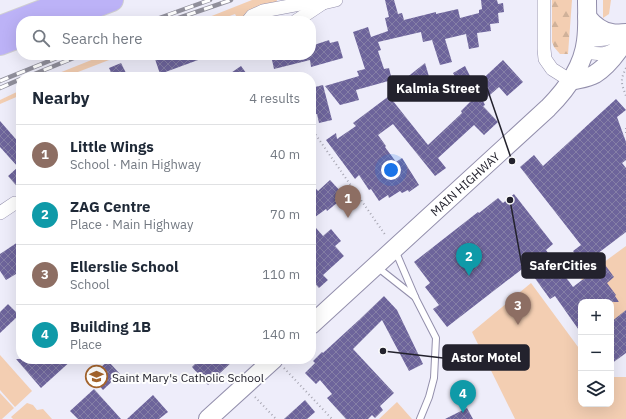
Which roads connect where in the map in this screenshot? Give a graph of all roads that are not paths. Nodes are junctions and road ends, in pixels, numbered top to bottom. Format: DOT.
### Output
graph roads {
  1 [pos="71,0"];
  2 [pos="112,0"];
  3 [pos="544,0"];
  4 [pos="330,2"];
  5 [pos="587,9"];
  6 [pos="295,10"];
  7 [pos="29,16"];
  8 [pos="71,16"];
  9 [pos="252,16"];
  10 [pos="16,21"];
  11 [pos="0,27"];
  12 [pos="626,33"];
  13 [pos="16,38"];
  14 [pos="626,38"];
  15 [pos="0,44"];
  16 [pos="585,47"];
  17 [pos="571,81"];
  18 [pos="16,202"];
  19 [pos="0,213"];
  20 [pos="394,248"];
  21 [pos="375,266"];
  22 [pos="416,298"];
  23 [pos="316,320"];
  24 [pos="278,364"];
  25 [pos="208,419"];
  26 [pos="420,419"];
  1 -- 7 [label="highway"];
  2 -- 8 [label="highway"];
  3 -- 17 [label="street"];
  4 -- 6 [label="street"];
  4 -- 6 [label="street"];
  5 -- 12 [label="main road"];
  5 -- 16 [label="main road, MAIN HIGHWAY"];
  6 -- 9 [label="street"];
  10 -- 11 [label="highway"];
  12 -- 16 [label="street"];
  13 -- 15 [label="highway"];
  14 -- 16 [label="street"];
  14 -- 17 [label="main road"];
  16 -- 17 [label="main road, MAIN HIGHWAY"];
  17 -- 20 [label="main road, MAIN HIGHWAY"];
  18 -- 19 [label="street"];
  20 -- 21 [label="main road, MAIN HIGHWAY"];
  20 -- 22 [label="lane"];
  21 -- 22 [label="lane"];
  21 -- 23 [label="main road, MAIN HIGHWAY"];
  22 -- 26 [label="lane"];
  24 -- 25 [label="main road"];
}
